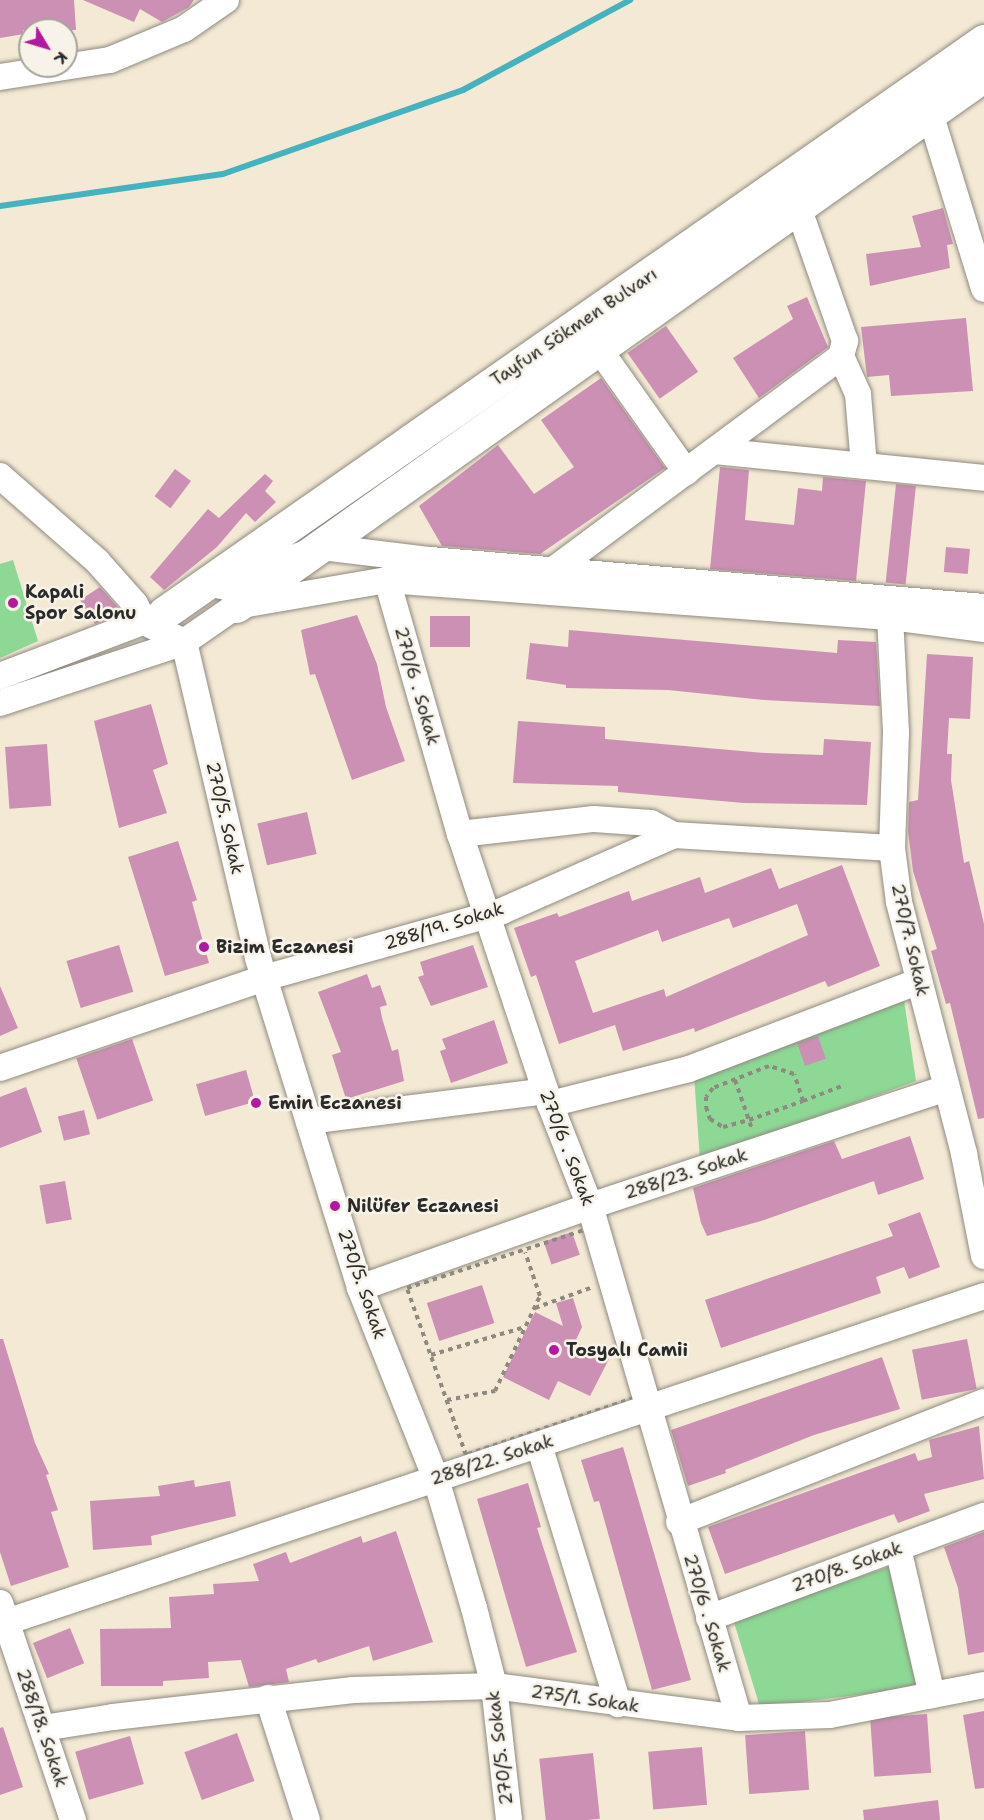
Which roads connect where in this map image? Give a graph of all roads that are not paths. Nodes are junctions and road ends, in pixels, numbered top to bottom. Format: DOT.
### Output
graph roads {
  1 [pos="226,0"];
  2 [pos="984,41"];
  3 [pos="984,75"];
  4 [pos="0,77"];
  5 [pos="930,113"];
  6 [pos="798,207"];
  7 [pos="984,289"];
  8 [pos="599,349"];
  9 [pos="841,356"];
  10 [pos="715,451"];
  11 [pos="864,466"];
  12 [pos="686,472"];
  13 [pos="0,476"];
  14 [pos="984,478"];
  15 [pos="322,547"];
  16 [pos="552,571"];
  17 [pos="387,580"];
  18 [pos="236,606"];
  19 [pos="984,608"];
  20 [pos="890,617"];
  21 [pos="154,618"];
  22 [pos="984,629"];
  23 [pos="184,642"];
  24 [pos="0,676"];
  25 [pos="0,703"];
  26 [pos="460,834"];
  27 [pos="674,835"];
  28 [pos="892,848"];
  29 [pos="489,914"];
  30 [pos="264,978"];
  31 [pos="919,981"];
  32 [pos="0,1068"];
  33 [pos="946,1088"];
  34 [pos="547,1097"];
  35 [pos="309,1121"];
  36 [pos="590,1206"];
  37 [pos="984,1256"];
  38 [pos="360,1288"];
  39 [pos="984,1296"];
  40 [pos="984,1402"];
  41 [pos="650,1406"];
  42 [pos="539,1445"];
  43 [pos="436,1479"];
  44 [pos="984,1516"];
  45 [pos="679,1522"];
  46 [pos="898,1548"];
  47 [pos="2,1616"];
  48 [pos="709,1618"];
  49 [pos="984,1685"];
  50 [pos="494,1686"];
  51 [pos="932,1695"];
  52 [pos="268,1698"];
  53 [pos="618,1704"];
  54 [pos="739,1718"];
  55 [pos="43,1728"];
  56 [pos="73,1820"];
  57 [pos="307,1820"];
  58 [pos="509,1820"];
  1 -- 4 [label="street"];
  2 -- 21 [label="main road, Tayfun Sökmen Bulvarı"];
  3 -- 5 [label="main road, Tayfun Sökmen Bulvarı"];
  5 -- 6 [label="main road, Tayfun Sökmen Bulvarı"];
  5 -- 7 [label="street"];
  6 -- 8 [label="main road, Tayfun Sökmen Bulvarı"];
  6 -- 9 [label="street"];
  8 -- 12 [label="street"];
  8 -- 15 [label="main road, Tayfun Sökmen Bulvarı"];
  9 -- 10 [label="street"];
  9 -- 11 [label="street"];
  10 -- 11 [label="street"];
  10 -- 12 [label="street"];
  11 -- 14 [label="street"];
  12 -- 16 [label="street"];
  13 -- 21 [label="street"];
  15 -- 16 [label="street"];
  15 -- 18 [label="main road, Tayfun Sökmen Bulvarı"];
  15 -- 21 [label="street"];
  16 -- 19 [label="street"];
  17 -- 18 [label="street"];
  17 -- 20 [label="street"];
  17 -- 26 [label="street, 270/6 . Sokak"];
  18 -- 23 [label="street"];
  20 -- 22 [label="street"];
  20 -- 28 [label="street, 270/7. Sokak"];
  21 -- 23 [label="street"];
  21 -- 24 [label="street"];
  23 -- 25 [label="street"];
  23 -- 30 [label="street, 270/5. Sokak"];
  26 -- 27 [label="street"];
  26 -- 29 [label="street, 270/6 . Sokak"];
  27 -- 28 [label="street, 288/19. Sokak"];
  27 -- 29 [label="street, 288/19. Sokak"];
  28 -- 31 [label="street, 270/7. Sokak"];
  29 -- 30 [label="street, 288/19. Sokak"];
  29 -- 34 [label="street, 270/6 . Sokak"];
  30 -- 32 [label="street, 288/19. Sokak"];
  30 -- 35 [label="street, 270/5. Sokak"];
  31 -- 33 [label="street, 270/7. Sokak"];
  31 -- 34 [label="street"];
  33 -- 36 [label="street, 288/23. Sokak"];
  33 -- 37 [label="street, 270/7. Sokak"];
  34 -- 35 [label="street"];
  34 -- 36 [label="street, 270/6 . Sokak"];
  35 -- 38 [label="street, 270/5. Sokak"];
  36 -- 38 [label="street, 288/23. Sokak"];
  36 -- 41 [label="street, 270/6 . Sokak"];
  38 -- 43 [label="street, 270/5. Sokak"];
  39 -- 41 [label="street, 288/22. Sokak"];
  40 -- 45 [label="street"];
  41 -- 42 [label="street, 288/22. Sokak"];
  41 -- 45 [label="street, 270/6 . Sokak"];
  42 -- 43 [label="street, 288/22. Sokak"];
  42 -- 53 [label="street"];
  43 -- 47 [label="street, 288/22. Sokak"];
  43 -- 50 [label="street, 270/5. Sokak"];
  44 -- 46 [label="street, 270/8. Sokak"];
  45 -- 48 [label="street, 270/6 . Sokak"];
  46 -- 48 [label="street, 270/8. Sokak"];
  46 -- 51 [label="street"];
  47 -- 55 [label="street, 288/18. Sokak"];
  48 -- 54 [label="street, 270/6 . Sokak"];
  49 -- 51 [label="street, 275/1. Sokak"];
  50 -- 52 [label="street, 275/1. Sokak"];
  50 -- 53 [label="street, 275/1. Sokak"];
  50 -- 58 [label="street, 270/5. Sokak"];
  51 -- 54 [label="street, 275/1. Sokak"];
  52 -- 55 [label="street, 275/1. Sokak"];
  52 -- 57 [label="street"];
  53 -- 54 [label="street, 275/1. Sokak"];
  55 -- 56 [label="street, 288/18. Sokak"];
}
